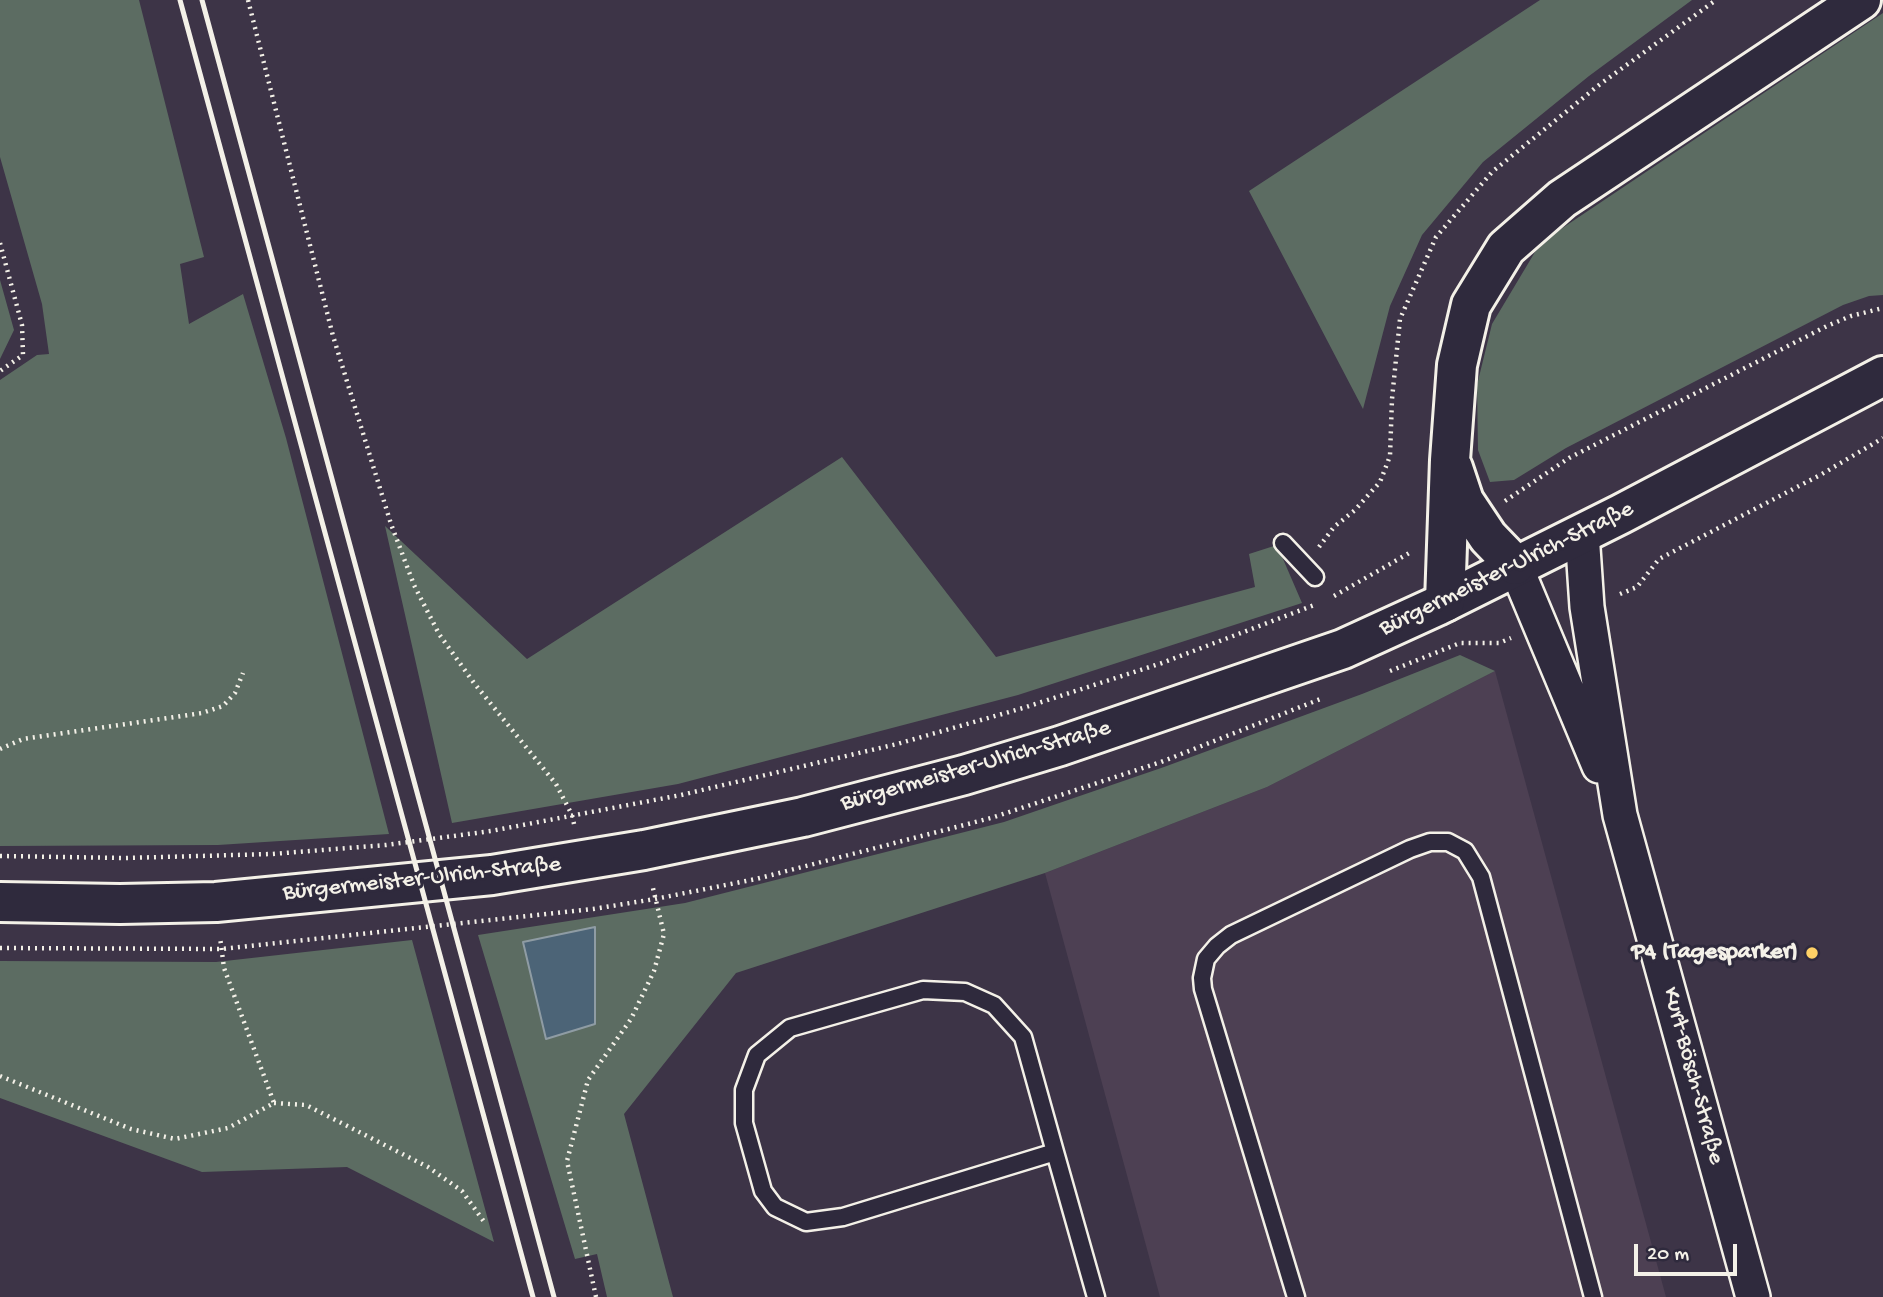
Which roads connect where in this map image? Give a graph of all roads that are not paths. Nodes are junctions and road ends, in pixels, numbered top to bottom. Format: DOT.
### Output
graph roads {
  1 [pos="1861,0"];
  2 [pos="1883,376"];
  3 [pos="1462,526"];
  4 [pos="1583,533"];
  5 [pos="1283,543"];
  6 [pos="1515,565"];
  7 [pos="1315,577"];
  8 [pos="1445,602"];
  9 [pos="1620,815"];
  10 [pos="0,902"];
  11 [pos="1055,1152"];
  12 [pos="1096,1297"];
  13 [pos="1296,1297"];
  14 [pos="1593,1297"];
  15 [pos="1753,1297"];
  1 -- 3 [label="main road"];
  2 -- 4 [label="main road, Bürgermeister-Ulrich-Straße"];
  3 -- 6 [label="main road"];
  3 -- 8 [label="main road"];
  4 -- 6 [label="main road, Bürgermeister-Ulrich-Straße"];
  4 -- 9 [label="street, Kurt-Bösch-Straße"];
  5 -- 7 [label="lane"];
  6 -- 8 [label="main road, Bürgermeister-Ulrich-Straße"];
  6 -- 9 [label="street, Kurt-Bösch-Straße"];
  8 -- 10 [label="main road, Bürgermeister-Ulrich-Straße"];
  9 -- 15 [label="street, Kurt-Bösch-Straße"];
  11 -- 11 [label="lane"];
  11 -- 12 [label="lane"];
  13 -- 14 [label="lane"];
}
